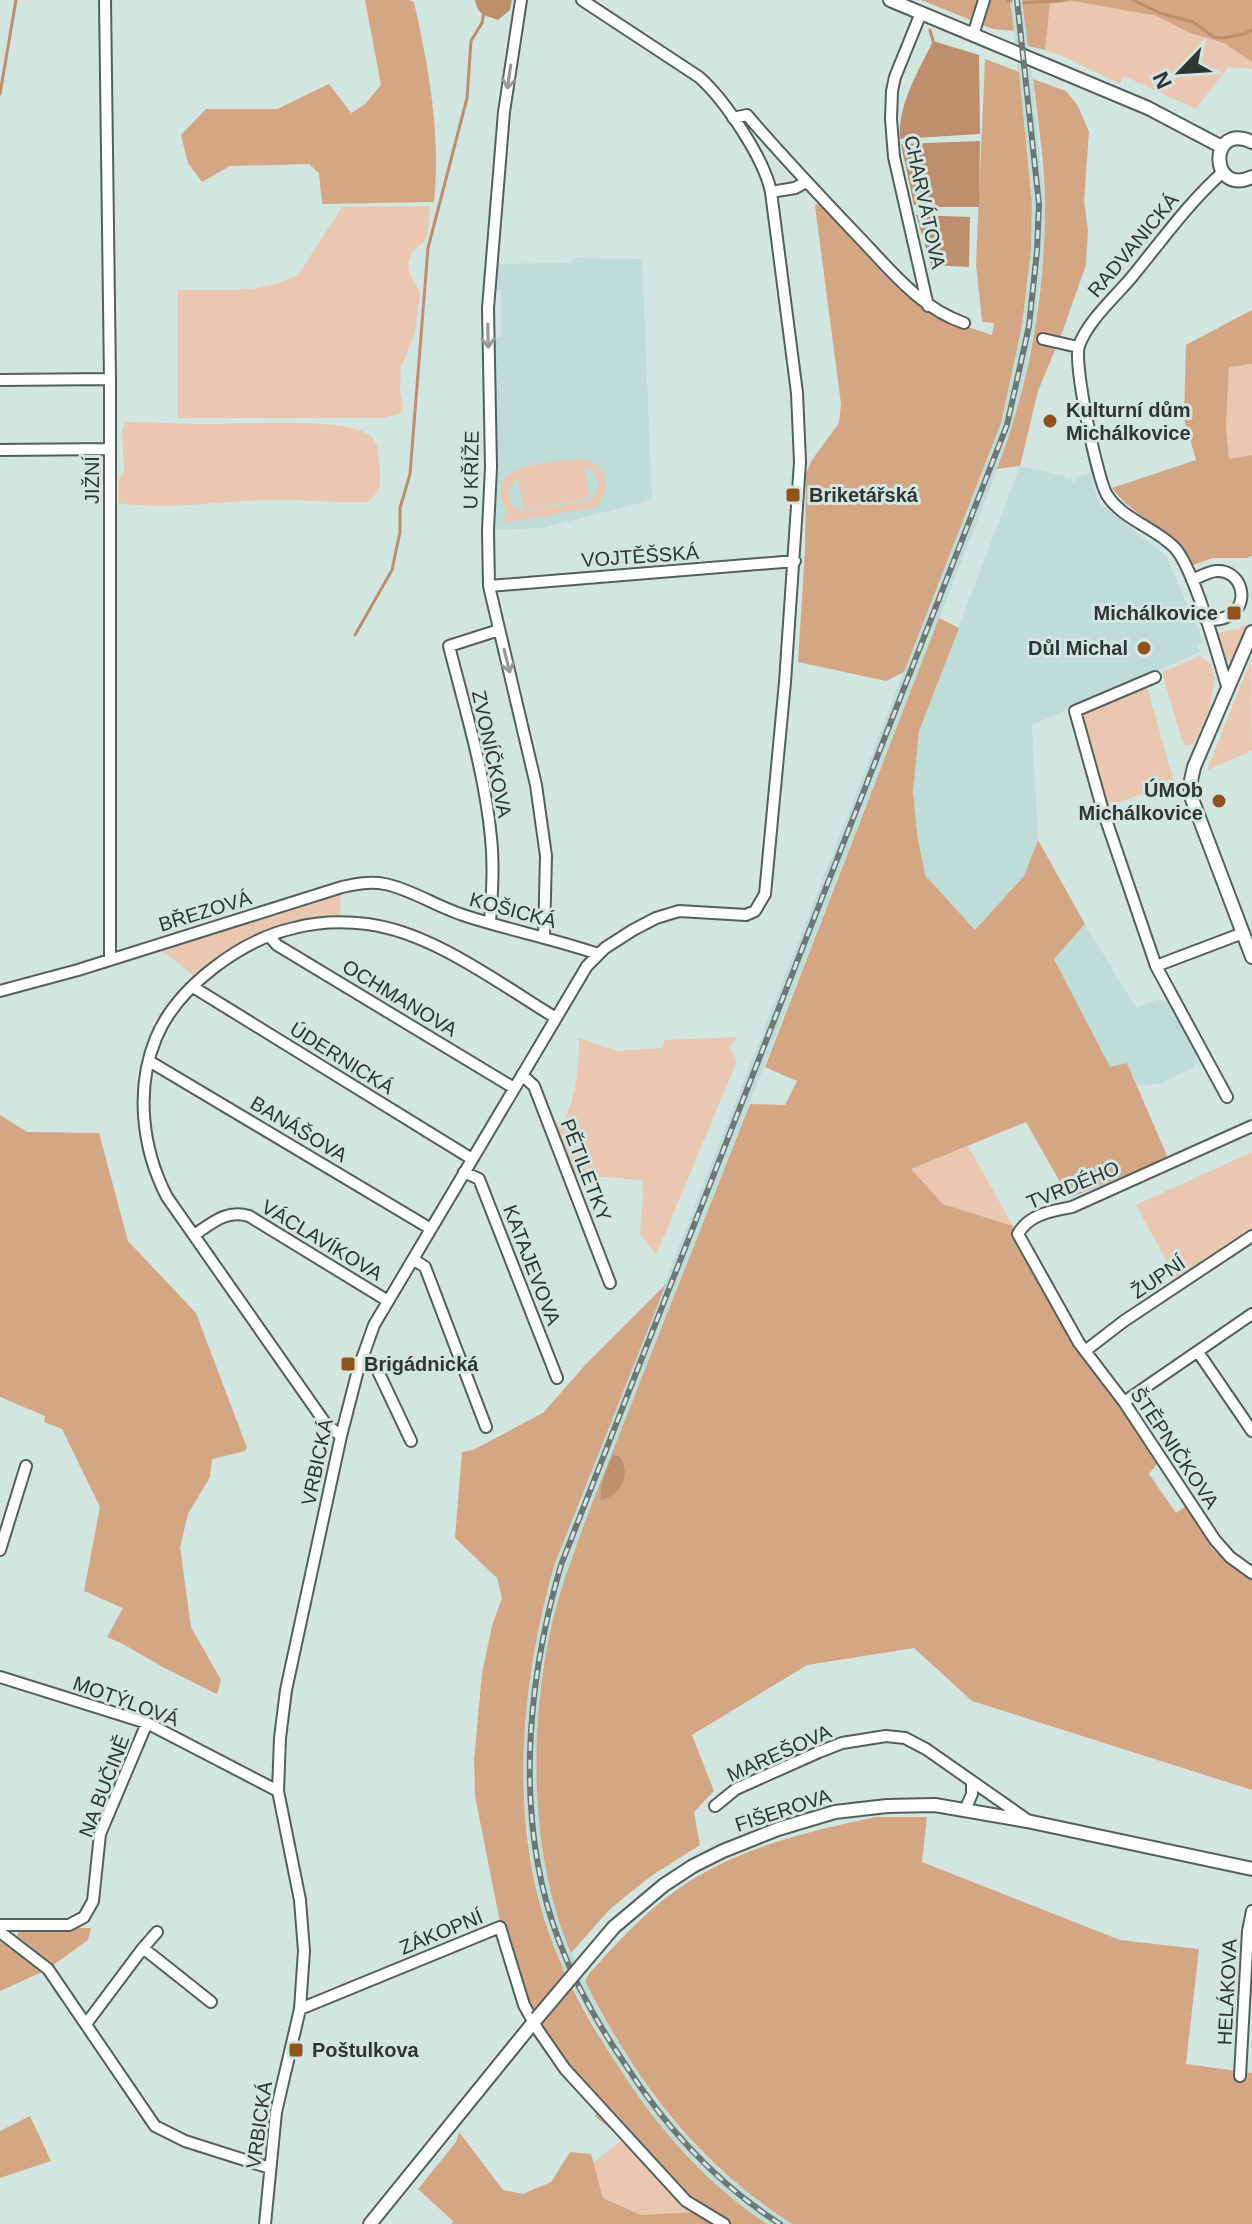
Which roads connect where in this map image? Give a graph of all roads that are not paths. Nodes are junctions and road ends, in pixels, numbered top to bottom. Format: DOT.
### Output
graph roads {
  1 [pos="105,0"];
  2 [pos="521,0"];
  3 [pos="582,0"];
  4 [pos="890,0"];
  5 [pos="984,0"];
  6 [pos="921,13"];
  7 [pos="973,35"];
  8 [pos="733,118"];
  9 [pos="1252,142"];
  10 [pos="1222,147"];
  11 [pos="1223,172"];
  12 [pos="1252,179"];
  13 [pos="806,182"];
  14 [pos="771,192"];
  15 [pos="928,306"];
  16 [pos="964,323"];
  17 [pos="1043,339"];
  18 [pos="1078,347"];
  19 [pos="110,379"];
  20 [pos="0,380"];
  21 [pos="110,449"];
  22 [pos="0,450"];
  23 [pos="795,561"];
  24 [pos="1192,580"];
  25 [pos="489,586"];
  26 [pos="1206,620"];
  27 [pos="499,630"];
  28 [pos="1252,632"];
  29 [pos="1249,647"];
  30 [pos="1155,677"];
  31 [pos="1228,689"];
  32 [pos="420,898"];
  33 [pos="490,923"];
  34 [pos="1243,933"];
  35 [pos="269,936"];
  36 [pos="544,937"];
  37 [pos="598,954"];
  38 [pos="1252,957"];
  39 [pos="110,959"];
  40 [pos="1156,966"];
  41 [pos="193,987"];
  42 [pos="0,991"];
  43 [pos="556,1018"];
  44 [pos="149,1061"];
  45 [pos="522,1075"];
  46 [pos="514,1088"];
  47 [pos="1227,1097"];
  48 [pos="1252,1126"];
  49 [pos="472,1159"];
  50 [pos="464,1172"];
  51 [pos="431,1229"];
  52 [pos="194,1235"];
  53 [pos="1252,1236"];
  54 [pos="413,1259"];
  55 [pos="610,1283"];
  56 [pos="388,1301"];
  57 [pos="1252,1314"];
  58 [pos="1075,1336"];
  59 [pos="1085,1351"];
  60 [pos="1198,1352"];
  61 [pos="362,1358"];
  62 [pos="557,1378"];
  63 [pos="1124,1402"];
  64 [pos="486,1427"];
  65 [pos="1252,1431"];
  66 [pos="341,1436"];
  67 [pos="411,1441"];
  68 [pos="26,1466"];
  69 [pos="0,1550"];
  70 [pos="1252,1573"];
  71 [pos="0,1677"];
  72 [pos="147,1723"];
  73 [pos="972,1782"];
  74 [pos="278,1791"];
  75 [pos="715,1806"];
  76 [pos="965,1810"];
  77 [pos="1027,1821"];
  78 [pos="1252,1869"];
  79 [pos="1252,1911"];
  80 [pos="0,1925"];
  81 [pos="0,1932"];
  82 [pos="157,1932"];
  83 [pos="1250,1932"];
  84 [pos="143,1948"];
  85 [pos="211,2002"];
  86 [pos="300,2009"];
  87 [pos="535,2020"];
  88 [pos="86,2024"];
  89 [pos="1240,2076"];
  90 [pos="270,2168"];
  91 [pos="265,2224"];
  92 [pos="370,2224"];
  93 [pos="724,2224"];
  1 -- 19 [label="street, JIŽNÍ"];
  2 -- 25 [label="street, U KŘÍŽE, one-way"];
  3 -- 8 [label="street"];
  4 -- 6 [label="street"];
  5 -- 7 [label="street"];
  6 -- 7 [label="street"];
  6 -- 15 [label="street, CHARVÁTOVA"];
  7 -- 10 [label="street"];
  8 -- 13 [label="street"];
  8 -- 14 [label="street"];
  9 -- 10 [label="street"];
  10 -- 11 [label="street"];
  11 -- 12 [label="street"];
  11 -- 18 [label="street, RADVANICKÁ"];
  13 -- 14 [label="street"];
  13 -- 15 [label="street"];
  14 -- 23 [label="street"];
  15 -- 16 [label="street"];
  17 -- 18 [label="street"];
  18 -- 24 [label="street"];
  19 -- 20 [label="street"];
  19 -- 21 [label="street, JIŽNÍ"];
  21 -- 22 [label="street"];
  21 -- 39 [label="street, JIŽNÍ"];
  23 -- 25 [label="street, VOJTĚŠSKÁ"];
  23 -- 37 [label="street, VRBICKÁ"];
  24 -- 26 [label="street"];
  24 -- 26 [label="street"];
  25 -- 27 [label="street, U KŘÍŽE"];
  26 -- 31 [label="street"];
  27 -- 33 [label="street, ZVONÍČKOVA"];
  27 -- 36 [label="street, U KŘÍŽE, one-way"];
  28 -- 29 [label="street"];
  29 -- 31 [label="street"];
  30 -- 40 [label="street"];
  31 -- 34 [label="street"];
  32 -- 33 [label="street, KOŠICKÁ"];
  32 -- 39 [label="street, BŘEZOVÁ"];
  33 -- 36 [label="street, KOŠICKÁ"];
  34 -- 38 [label="street"];
  34 -- 40 [label="street"];
  35 -- 41 [label="street"];
  35 -- 43 [label="street"];
  35 -- 46 [label="street, OCHMANOVA"];
  36 -- 37 [label="street, KOŠICKÁ"];
  37 -- 43 [label="street, VRBICKÁ"];
  39 -- 42 [label="street, BŘEZOVÁ"];
  40 -- 47 [label="street"];
  41 -- 44 [label="street"];
  41 -- 49 [label="street, ÚDERNICKÁ"];
  43 -- 45 [label="street, VRBICKÁ"];
  44 -- 51 [label="street, BANÁŠOVA"];
  44 -- 52 [label="street"];
  45 -- 46 [label="street, VRBICKÁ"];
  45 -- 55 [label="street, PĚTILETKY"];
  46 -- 49 [label="street, VRBICKÁ"];
  48 -- 58 [label="street, TVRDÉHO"];
  49 -- 50 [label="street, VRBICKÁ"];
  50 -- 51 [label="street, VRBICKÁ"];
  50 -- 62 [label="street, KATAJEVOVA"];
  51 -- 54 [label="street, VRBICKÁ"];
  52 -- 56 [label="street, VÁCLAVÍKOVA"];
  52 -- 66 [label="street"];
  53 -- 59 [label="street, ŽUPNÍ"];
  54 -- 56 [label="street, VRBICKÁ"];
  54 -- 64 [label="street"];
  56 -- 61 [label="street, VRBICKÁ"];
  57 -- 60 [label="street"];
  58 -- 59 [label="street, ŠTĚPNIČKOVA"];
  59 -- 63 [label="street, ŠTĚPNIČKOVA"];
  60 -- 63 [label="street"];
  60 -- 65 [label="street"];
  61 -- 66 [label="street, VRBICKÁ"];
  61 -- 67 [label="street"];
  63 -- 70 [label="street, ŠTĚPNIČKOVA"];
  66 -- 74 [label="street, VRBICKÁ"];
  68 -- 69 [label="street"];
  71 -- 72 [label="street, MOTÝLOVÁ"];
  72 -- 74 [label="street, MOTÝLOVÁ"];
  72 -- 80 [label="street, NA BUČINĚ"];
  73 -- 75 [label="street, MAREŠOVA"];
  73 -- 76 [label="street"];
  73 -- 77 [label="street, MAREŠOVA"];
  74 -- 86 [label="street, VRBICKÁ"];
  76 -- 77 [label="street, FIŠEROVA"];
  76 -- 87 [label="street, FIŠEROVA, bridge"];
  77 -- 78 [label="street, FIŠEROVA"];
  79 -- 83 [label="street, HELÁKOVA"];
  81 -- 88 [label="street"];
  82 -- 84 [label="street"];
  83 -- 89 [label="street, HELÁKOVA"];
  84 -- 85 [label="street"];
  84 -- 88 [label="street"];
  86 -- 87 [label="street, ZÁKOPNÍ"];
  86 -- 90 [label="street, VRBICKÁ"];
  87 -- 92 [label="street, FIŠEROVA"];
  87 -- 93 [label="street"];
  88 -- 90 [label="street"];
  90 -- 91 [label="street, VRBICKÁ"];
}
